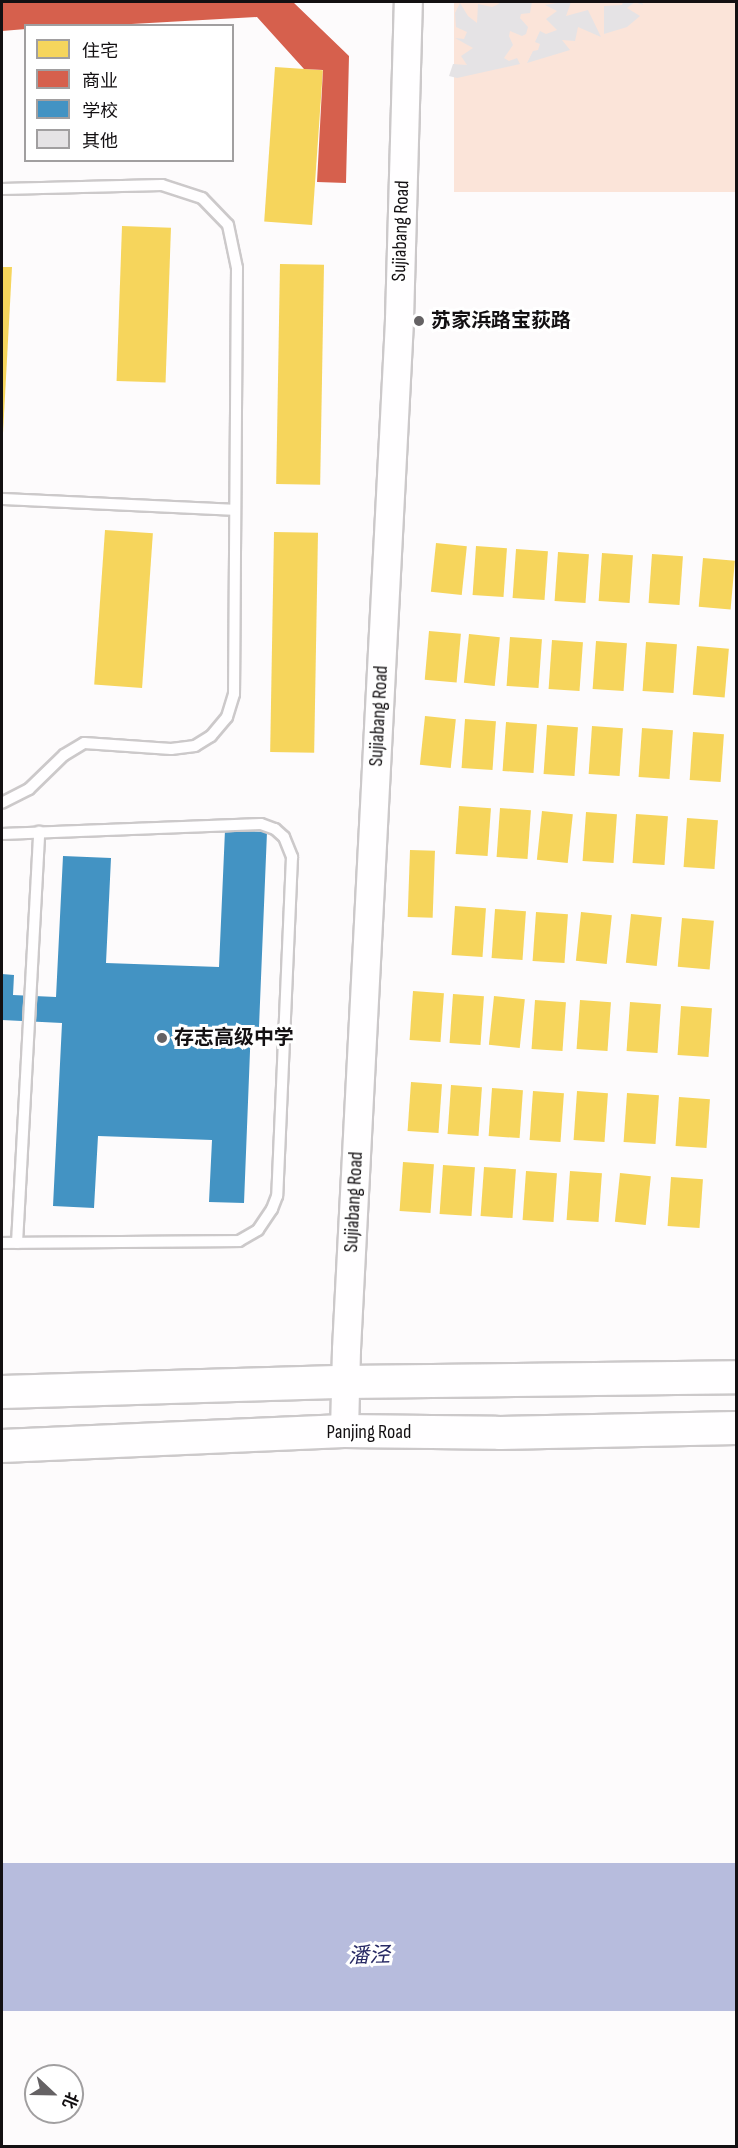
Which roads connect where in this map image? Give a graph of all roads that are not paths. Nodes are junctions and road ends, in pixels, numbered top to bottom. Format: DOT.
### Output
graph roads {
  1 [pos="408,2"];
  2 [pos="2,189"];
  3 [pos="2,500"];
  4 [pos="233,510"];
  5 [pos="2,803"];
  6 [pos="39,832"];
  7 [pos="2,834"];
  8 [pos="2,1243"];
  9 [pos="17,1243"];
  10 [pos="736,1377"];
  11 [pos="345,1382"];
  12 [pos="2,1392"];
  13 [pos="736,1428"];
  14 [pos="344,1431"];
  15 [pos="2,1446"];
  1 -- 11 [label="street, Sujiabang Road"];
  2 -- 4 [label="lane"];
  3 -- 4 [label="lane"];
  4 -- 5 [label="lane"];
  6 -- 7 [label="lane"];
  6 -- 9 [label="lane"];
  6 -- 9 [label="lane"];
  8 -- 9 [label="lane"];
  10 -- 11 [label="main road"];
  11 -- 12 [label="main road"];
  11 -- 14 [label="street, Sujiabang Road"];
  13 -- 14 [label="main road, Panjing Road"];
  14 -- 15 [label="main road, Panjing Road"];
}
